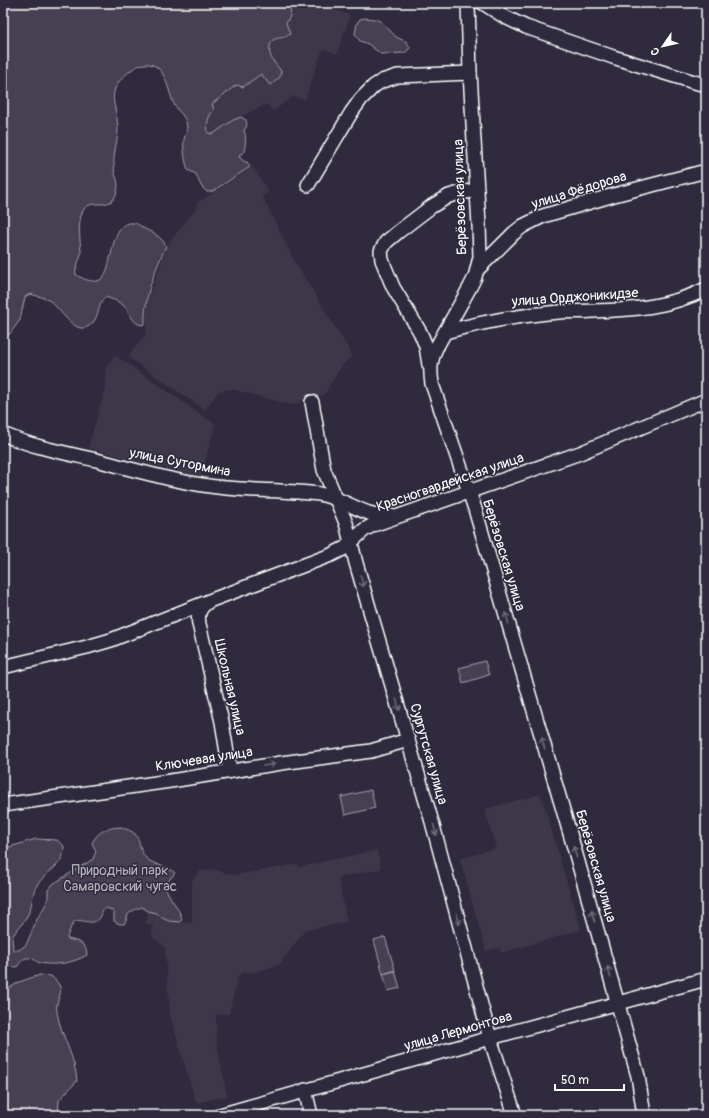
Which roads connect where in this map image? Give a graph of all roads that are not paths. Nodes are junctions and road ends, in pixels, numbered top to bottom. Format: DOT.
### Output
graph roads {
  1 [pos="468,3"];
  2 [pos="483,3"];
  3 [pos="470,74"];
  4 [pos="706,85"];
  5 [pos="706,171"];
  6 [pos="308,185"];
  7 [pos="477,190"];
  8 [pos="478,269"];
  9 [pos="706,289"];
  10 [pos="445,332"];
  11 [pos="430,368"];
  12 [pos="706,400"];
  13 [pos="312,402"];
  14 [pos="3,434"];
  15 [pos="469,492"];
  16 [pos="337,499"];
  17 [pos="398,516"];
  18 [pos="351,543"];
  19 [pos="204,606"];
  20 [pos="3,667"];
  21 [pos="408,740"];
  22 [pos="230,771"];
  23 [pos="3,805"];
  24 [pos="706,979"];
  25 [pos="618,1003"];
  26 [pos="490,1038"];
  27 [pos="305,1090"];
  28 [pos="220,1115"];
  29 [pos="311,1115"];
  30 [pos="515,1115"];
  31 [pos="644,1115"];
  1 -- 3 [label="street, Берёзовская улица"];
  2 -- 4 [label="street"];
  3 -- 6 [label="street"];
  3 -- 7 [label="street, Берёзовская улица"];
  5 -- 8 [label="street, улица Фёдорова"];
  7 -- 8 [label="street, Берёзовская улица"];
  7 -- 11 [label="street"];
  8 -- 10 [label="street, Берёзовская улица"];
  9 -- 10 [label="street, улица Орджоникидзе"];
  10 -- 11 [label="street, Берёзовская улица"];
  11 -- 15 [label="street, Берёзовская улица"];
  12 -- 15 [label="street, Красногвардейская улица"];
  13 -- 16 [label="street, Сургутская улица"];
  14 -- 16 [label="street, улица Сутормина"];
  15 -- 17 [label="street, Красногвардейская улица"];
  25 -- 15 [label="street, Берёзовская улица, one-way"];
  16 -- 17 [label="street, улица Сутормина"];
  16 -- 18 [label="street, Сургутская улица"];
  17 -- 18 [label="street, Красногвардейская улица"];
  18 -- 19 [label="street, Красногвардейская улица"];
  18 -- 21 [label="street, Сургутская улица, one-way"];
  19 -- 20 [label="street, Красногвардейская улица"];
  19 -- 22 [label="street, Школьная улица"];
  22 -- 21 [label="street, Ключевая улица, one-way"];
  21 -- 26 [label="street, Сургутская улица, one-way"];
  22 -- 23 [label="street, Ключевая улица"];
  24 -- 25 [label="street, улица Лермонтова"];
  25 -- 26 [label="street, улица Лермонтова"];
  25 -- 31 [label="street, Берёзовская улица"];
  26 -- 27 [label="street, улица Лермонтова"];
  26 -- 30 [label="street, Сургутская улица"];
  27 -- 28 [label="street, улица Лермонтова"];
  27 -- 29 [label="street"];
}
